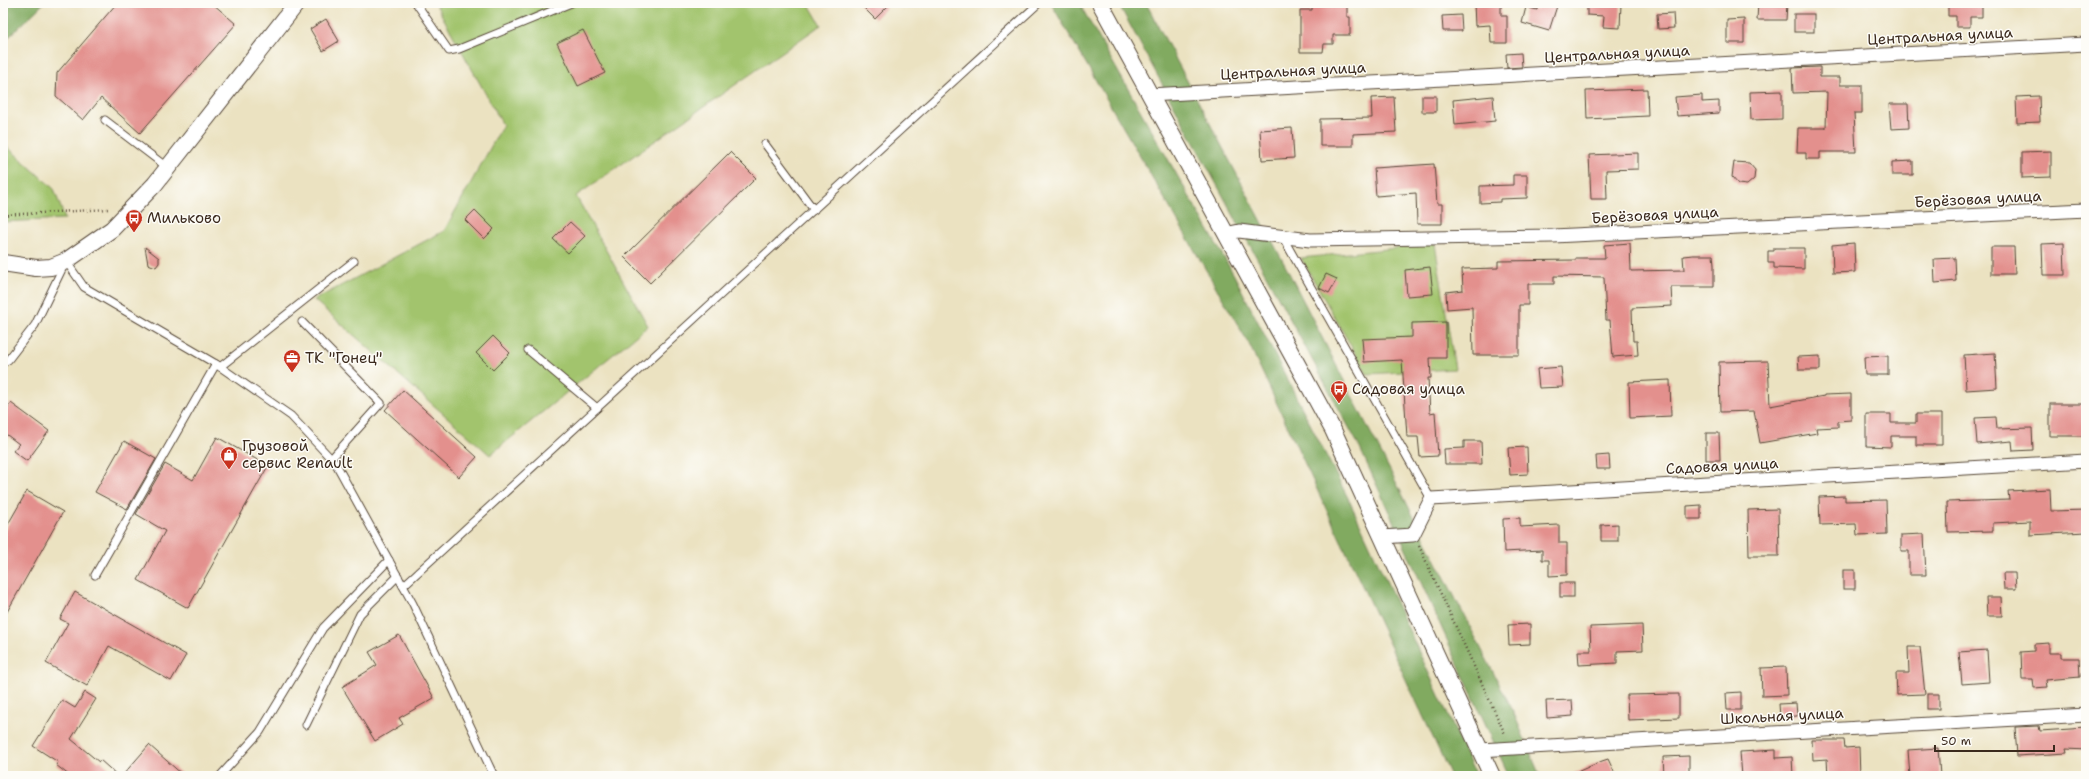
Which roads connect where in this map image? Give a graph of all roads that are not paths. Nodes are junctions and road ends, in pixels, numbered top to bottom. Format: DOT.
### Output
graph roads {
  1 [pos="297,3"];
  2 [pos="416,3"];
  3 [pos="570,3"];
  4 [pos="1040,3"];
  5 [pos="1100,3"];
  6 [pos="2086,44"];
  7 [pos="1149,95"];
  8 [pos="105,120"];
  9 [pos="765,144"];
  10 [pos="168,168"];
  11 [pos="814,210"];
  12 [pos="2086,210"];
  13 [pos="1225,234"];
  14 [pos="1282,236"];
  15 [pos="66,261"];
  16 [pos="354,261"];
  17 [pos="3,263"];
  18 [pos="302,322"];
  19 [pos="528,350"];
  20 [pos="3,363"];
  21 [pos="218,366"];
  22 [pos="597,408"];
  23 [pos="331,459"];
  24 [pos="2086,461"];
  25 [pos="1431,499"];
  26 [pos="1382,537"];
  27 [pos="389,560"];
  28 [pos="95,575"];
  29 [pos="398,576"];
  30 [pos="403,586"];
  31 [pos="2086,715"];
  32 [pos="306,725"];
  33 [pos="1480,750"];
  34 [pos="220,776"];
  35 [pos="494,776"];
  36 [pos="1492,776"];
  1 -- 10 [label="street"];
  2 -- 3 [label="lane"];
  4 -- 11 [label="lane"];
  5 -- 7 [label="street"];
  6 -- 7 [label="street, Центральная улица"];
  7 -- 13 [label="street"];
  8 -- 10 [label="lane"];
  9 -- 11 [label="lane"];
  10 -- 15 [label="street"];
  11 -- 22 [label="lane"];
  12 -- 14 [label="street, Берёзовая улица"];
  13 -- 14 [label="street, Берёзовая улица"];
  13 -- 26 [label="street"];
  14 -- 25 [label="lane"];
  15 -- 17 [label="street"];
  15 -- 20 [label="lane"];
  15 -- 21 [label="lane"];
  16 -- 21 [label="lane"];
  18 -- 23 [label="lane"];
  19 -- 22 [label="lane"];
  21 -- 23 [label="lane"];
  21 -- 28 [label="lane"];
  22 -- 30 [label="lane"];
  23 -- 27 [label="lane"];
  24 -- 25 [label="street, Садовая улица"];
  25 -- 26 [label="street"];
  26 -- 33 [label="street"];
  27 -- 29 [label="lane"];
  27 -- 34 [label="lane"];
  29 -- 30 [label="lane"];
  29 -- 32 [label="lane"];
  30 -- 35 [label="lane"];
  31 -- 33 [label="street, Школьная улица"];
  33 -- 36 [label="street"];
}
